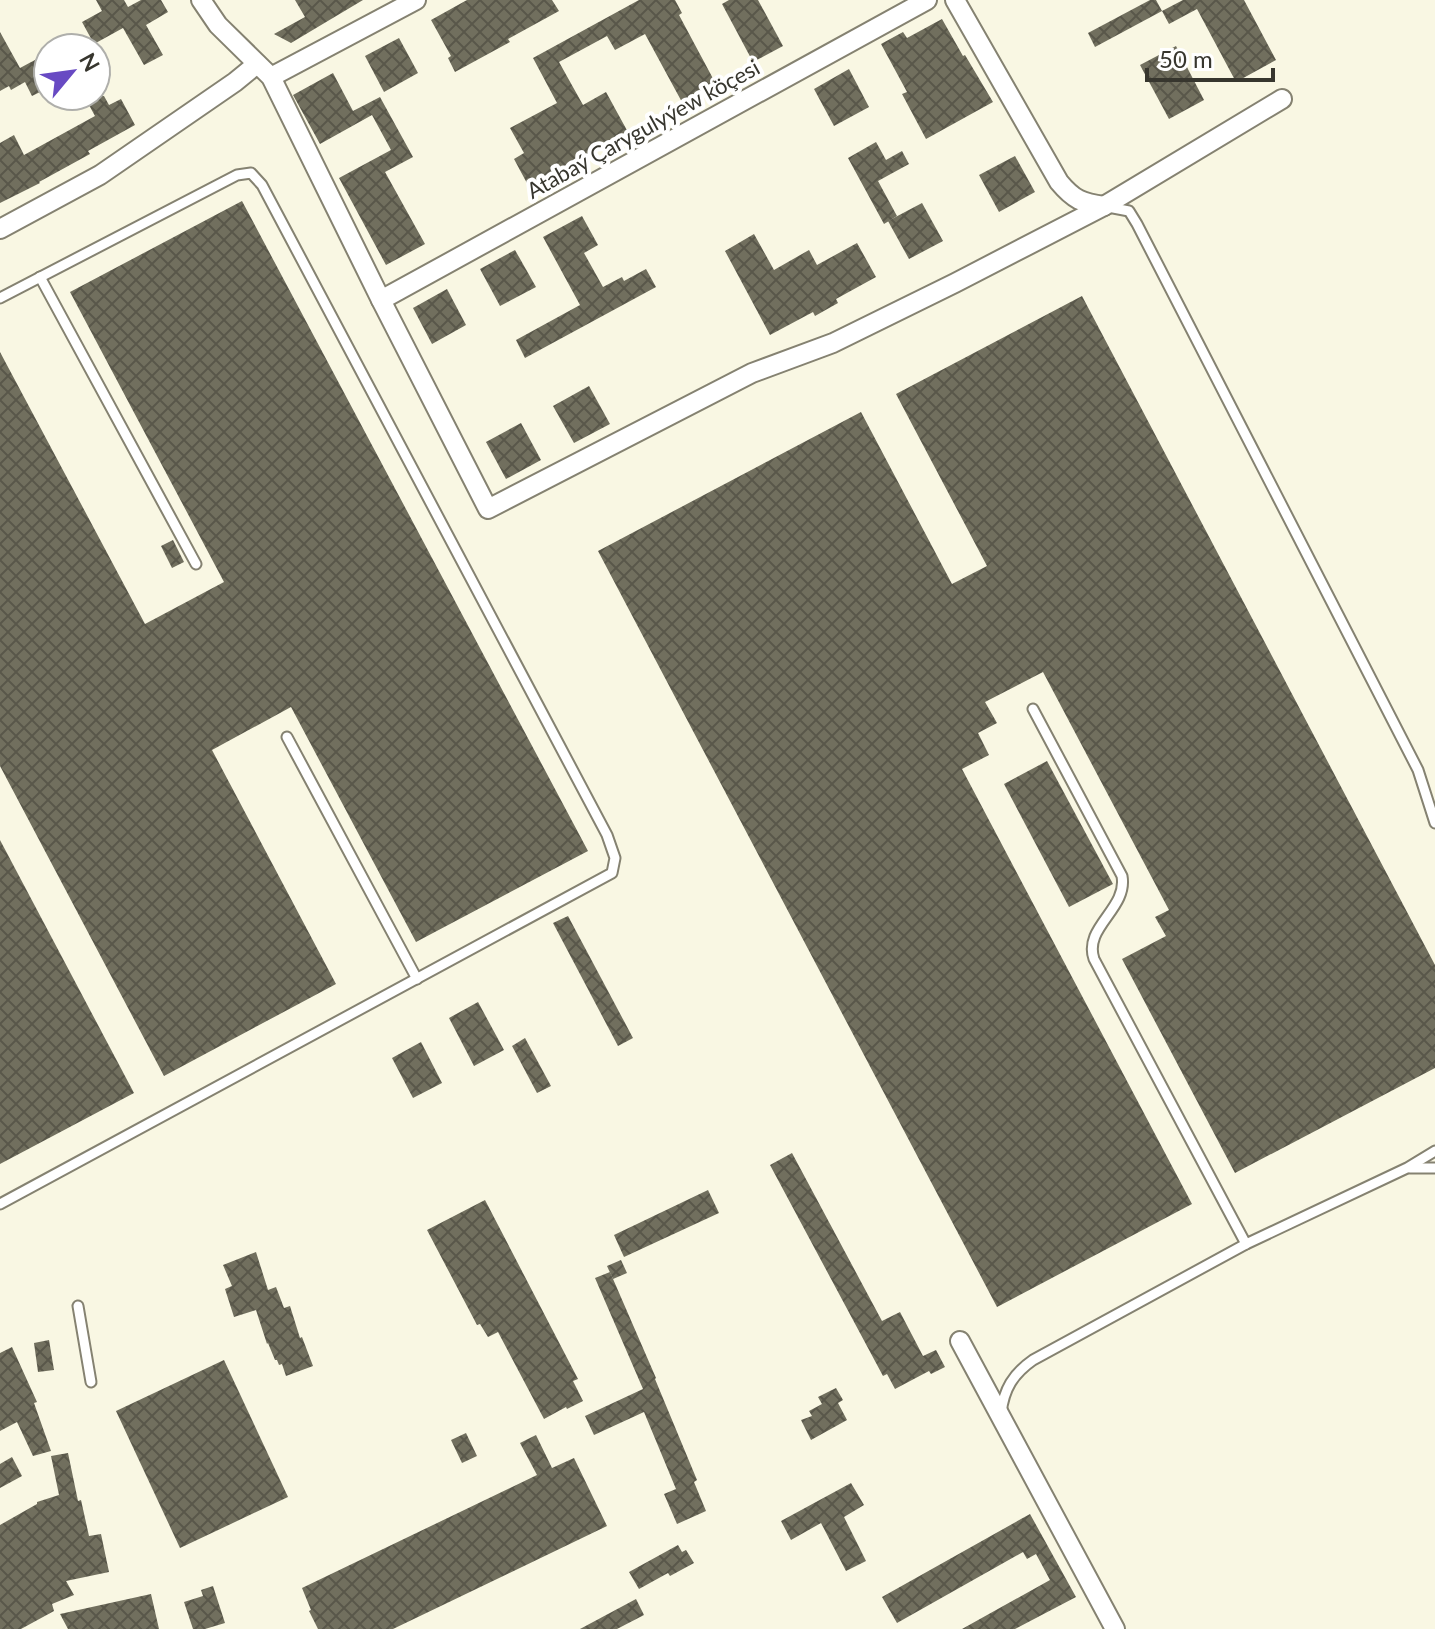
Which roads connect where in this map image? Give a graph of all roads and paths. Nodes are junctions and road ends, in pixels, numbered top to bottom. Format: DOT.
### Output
graph roads {
  1 [pos="201,0"];
  2 [pos="416,0"];
  3 [pos="927,0"];
  4 [pos="955,0"];
  5 [pos="257,64"];
  6 [pos="271,77"];
  7 [pos="1282,99"];
  8 [pos="1104,206"];
  9 [pos="0,229"];
  10 [pos="40,277"];
  11 [pos="0,298"];
  12 [pos="381,300"];
  13 [pos="196,564"];
  14 [pos="1033,709"];
  15 [pos="287,737"];
  16 [pos="1435,823"];
  17 [pos="417,979"];
  18 [pos="1435,1151"];
  19 [pos="1407,1168"];
  20 [pos="1435,1168"];
  21 [pos="0,1204"];
  22 [pos="1246,1244"];
  23 [pos="78,1306"];
  24 [pos="960,1341"];
  25 [pos="91,1382"];
  26 [pos="1001,1416"];
  27 [pos="1115,1629"];
  1 -- 5 [label="street"];
  2 -- 6 [label="street"];
  3 -- 12 [label="street, Atabaý Çarygulyýew köçesi"];
  4 -- 8 [label="street"];
  5 -- 6 [label="street"];
  5 -- 9 [label="street"];
  6 -- 12 [label="street"];
  7 -- 8 [label="street"];
  8 -- 12 [label="street"];
  8 -- 16 [label="lane"];
  10 -- 11 [label="lane"];
  10 -- 13 [label="lane"];
  10 -- 17 [label="lane"];
  14 -- 22 [label="lane"];
  15 -- 17 [label="lane"];
  17 -- 21 [label="lane"];
  18 -- 19 [label="lane"];
  19 -- 20 [label="lane"];
  19 -- 22 [label="lane"];
  22 -- 26 [label="lane"];
  23 -- 25 [label="lane"];
  24 -- 26 [label="street"];
  26 -- 27 [label="street"];
}
